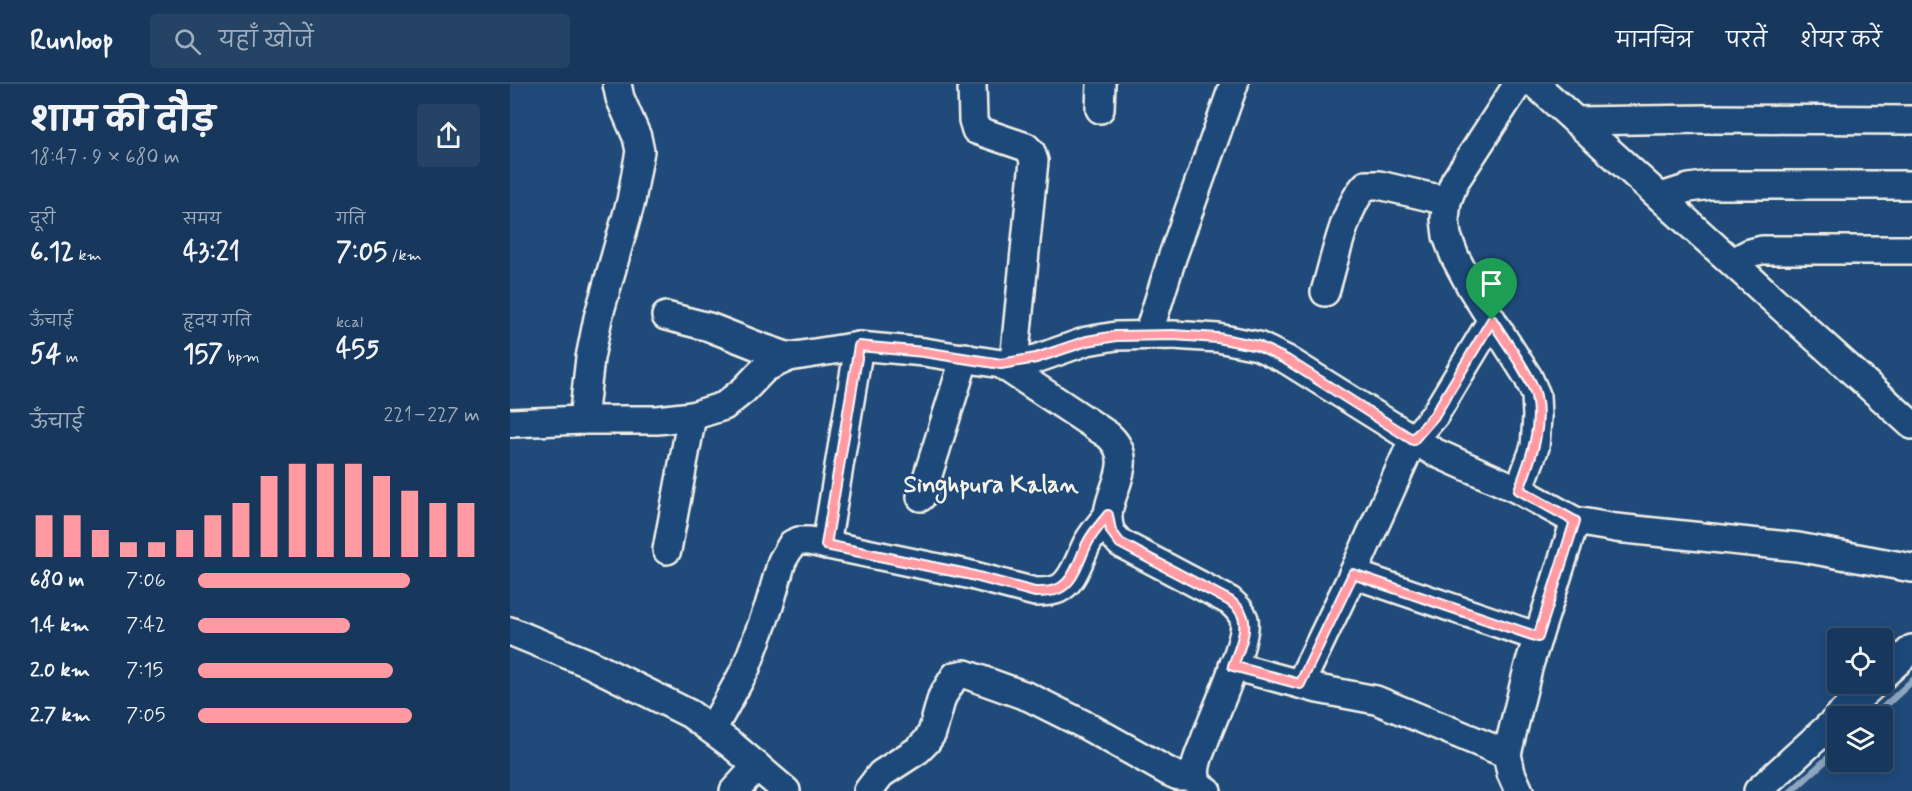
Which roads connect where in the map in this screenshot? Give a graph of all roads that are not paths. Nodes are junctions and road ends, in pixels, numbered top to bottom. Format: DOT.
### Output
graph roads {
  1 [pos="617,84"];
  2 [pos="972,84"];
  3 [pos="1234,84"];
  4 [pos="1518,84"];
  5 [pos="1535,84"];
  6 [pos="1912,120"];
  7 [pos="1576,121"];
  8 [pos="1912,185"];
  9 [pos="1661,197"];
  10 [pos="1447,201"];
  11 [pos="1912,250"];
  12 [pos="1733,262"];
  13 [pos="1325,292"];
  14 [pos="666,316"];
  15 [pos="1492,320"];
  16 [pos="1148,335"];
  17 [pos="859,346"];
  18 [pos="789,357"];
  19 [pos="965,357"];
  20 [pos="1007,363"];
  21 [pos="692,416"];
  22 [pos="583,420"];
  23 [pos="510,423"];
  24 [pos="1912,425"];
  25 [pos="1413,440"];
  26 [pos="1519,490"];
  27 [pos="921,497"];
  28 [pos="1108,515"];
  29 [pos="1575,521"];
  30 [pos="826,545"];
  31 [pos="667,550"];
  32 [pos="1910,565"];
  33 [pos="1353,574"];
  34 [pos="510,631"];
  35 [pos="1538,637"];
  36 [pos="1912,649"];
  37 [pos="1233,666"];
  38 [pos="1893,666"];
  39 [pos="1300,684"];
  40 [pos="1863,694"];
  41 [pos="1850,706"];
  42 [pos="1827,727"];
  43 [pos="712,730"];
  44 [pos="1507,754"];
  45 [pos="757,766"];
  46 [pos="1199,786"];
  47 [pos="734,791"];
  48 [pos="786,791"];
  49 [pos="868,791"];
  50 [pos="1518,791"];
  51 [pos="1758,791"];
  1 -- 22 [label="street"];
  2 -- 20 [label="street"];
  3 -- 16 [label="street"];
  4 -- 10 [label="street"];
  5 -- 7 [label="street"];
  6 -- 7 [label="street"];
  7 -- 9 [label="street"];
  8 -- 9 [label="street"];
  9 -- 12 [label="street"];
  10 -- 13 [label="street"];
  10 -- 15 [label="street"];
  11 -- 12 [label="street"];
  12 -- 24 [label="street"];
  14 -- 18 [label="street"];
  15 -- 25 [label="street"];
  15 -- 26 [label="street"];
  16 -- 20 [label="street"];
  16 -- 25 [label="street"];
  17 -- 18 [label="street"];
  17 -- 19 [label="street"];
  17 -- 30 [label="street"];
  18 -- 21 [label="street"];
  19 -- 20 [label="street"];
  19 -- 27 [label="street"];
  20 -- 28 [label="street"];
  21 -- 22 [label="street"];
  21 -- 31 [label="street"];
  22 -- 23 [label="street"];
  25 -- 26 [label="street"];
  25 -- 33 [label="street"];
  26 -- 29 [label="street"];
  28 -- 30 [label="street"];
  28 -- 37 [label="street"];
  29 -- 32 [label="street"];
  29 -- 35 [label="street"];
  30 -- 43 [label="street"];
  33 -- 35 [label="street"];
  33 -- 39 [label="street"];
  34 -- 43 [label="street"];
  35 -- 44 [label="street"];
  36 -- 38 [label="street"];
  37 -- 39 [label="street"];
  37 -- 46 [label="street"];
  39 -- 44 [label="street"];
  40 -- 41 [label="street"];
  42 -- 51 [label="street"];
  43 -- 45 [label="street"];
  44 -- 50 [label="street"];
  45 -- 47 [label="street"];
  45 -- 48 [label="street"];
  46 -- 49 [label="street"];
}
